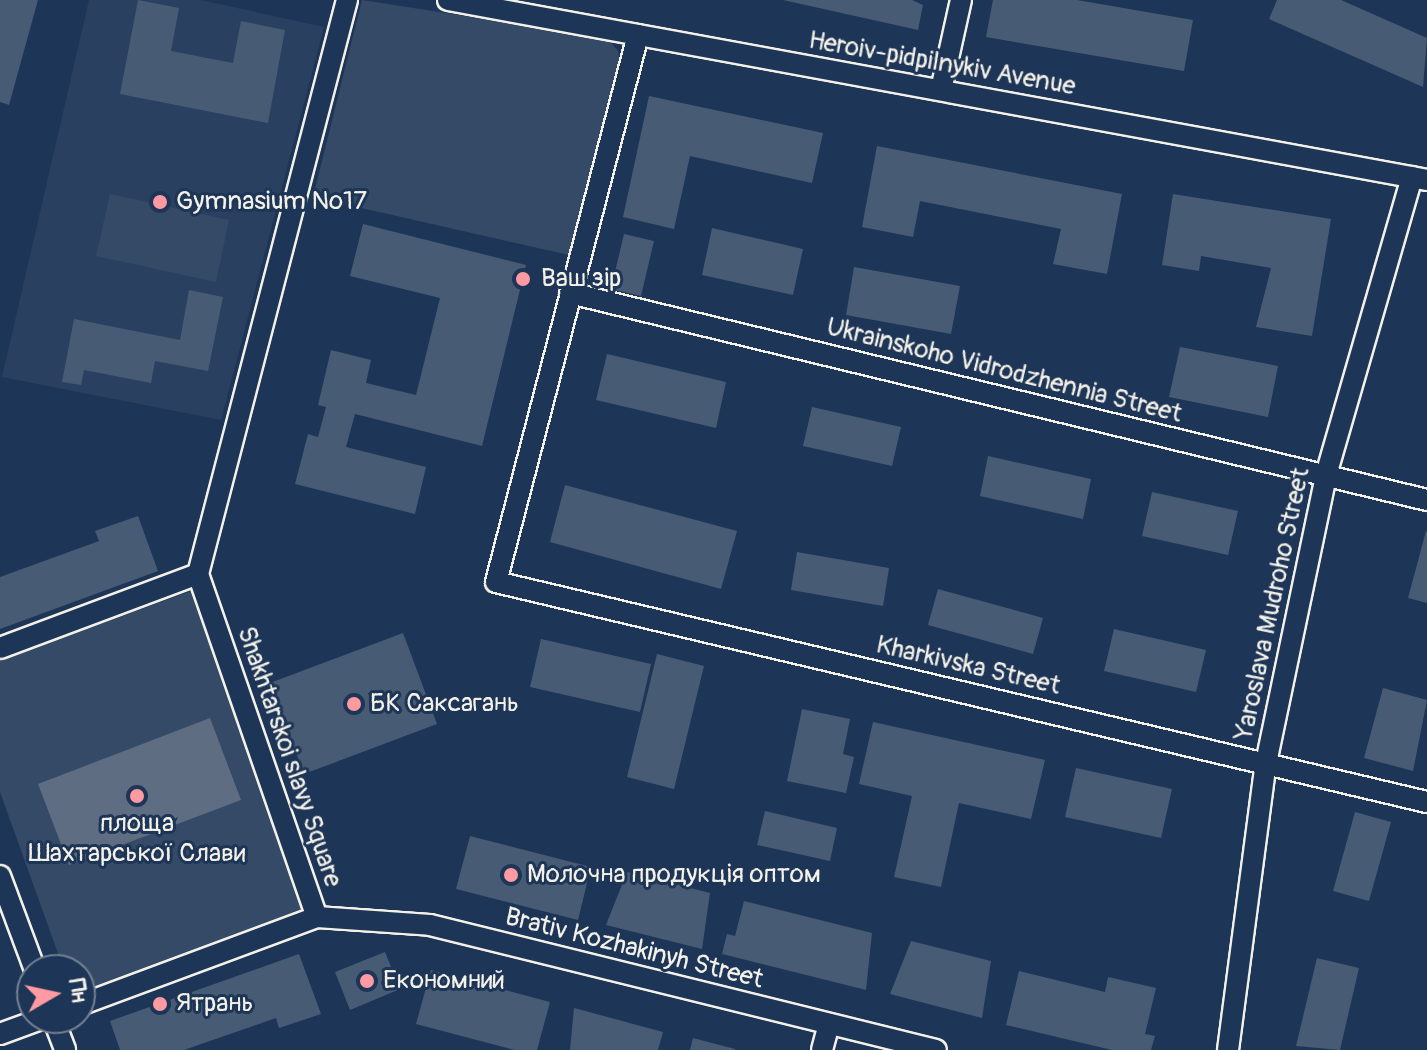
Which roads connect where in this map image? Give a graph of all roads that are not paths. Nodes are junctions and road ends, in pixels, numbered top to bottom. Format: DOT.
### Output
graph roads {
  1 [pos="347,0"];
  2 [pos="448,0"];
  3 [pos="961,0"];
  4 [pos="638,35"];
  5 [pos="941,90"];
  6 [pos="1419,179"];
  7 [pos="570,293"];
  8 [pos="1326,475"];
  9 [pos="1427,500"];
  10 [pos="198,574"];
  11 [pos="0,648"];
  12 [pos="1266,763"];
  13 [pos="1427,802"];
  14 [pos="0,876"];
  15 [pos="317,917"];
  16 [pos="29,954"];
  17 [pos="96,999"];
  18 [pos="829,1024"];
  19 [pos="822,1050"];
  20 [pos="936,1050"];
  21 [pos="1228,1050"];
  1 -- 10 [label="street"];
  2 -- 4 [label="street, Heroiv-pidpilnykiv Avenue"];
  3 -- 5 [label="street"];
  4 -- 5 [label="street, Heroiv-pidpilnykiv Avenue"];
  4 -- 7 [label="street"];
  5 -- 6 [label="street, Heroiv-pidpilnykiv Avenue"];
  6 -- 8 [label="street, Yaroslava Mudroho Street"];
  7 -- 8 [label="street, Ukrainskoho Vidrodzhennia Street"];
  7 -- 12 [label="street, Kharkivska Street"];
  8 -- 9 [label="street, Ukrainskoho Vidrodzhennia Street"];
  8 -- 12 [label="street, Yaroslava Mudroho Street"];
  10 -- 11 [label="street"];
  10 -- 15 [label="street, Shakhtarskoi slavy Square"];
  12 -- 13 [label="street, Kharkivska Street"];
  12 -- 21 [label="street, Yaroslava Mudroho Street"];
  14 -- 16 [label="street"];
  15 -- 17 [label="street, Shakhtarskoi slavy Square"];
  15 -- 18 [label="street, Brativ Kozhakinyh Street"];
  18 -- 19 [label="street"];
  18 -- 20 [label="street, Brativ Kozhakinyh Street"];
}
